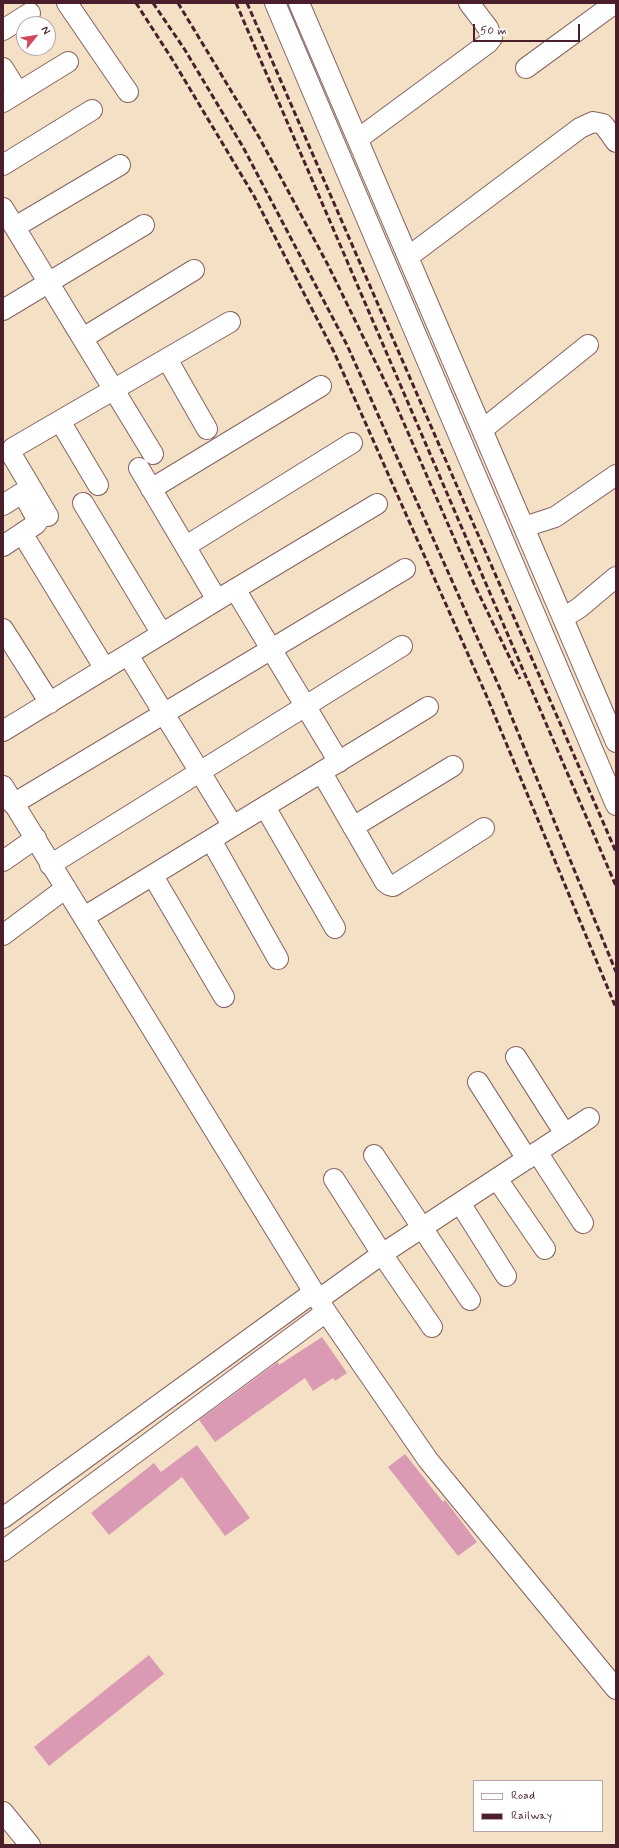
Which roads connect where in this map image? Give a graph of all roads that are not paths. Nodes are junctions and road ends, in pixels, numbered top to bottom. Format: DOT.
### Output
graph roads {
  1 [pos="67,3"];
  2 [pos="275,3"];
  3 [pos="299,3"];
  4 [pos="469,3"];
  5 [pos="615,3"];
  6 [pos="30,13"];
  7 [pos="3,30"];
  8 [pos="68,62"];
  9 [pos="3,68"];
  10 [pos="526,68"];
  11 [pos="128,92"];
  12 [pos="11,97"];
  13 [pos="92,110"];
  14 [pos="355,132"];
  15 [pos="331,135"];
  16 [pos="616,142"];
  17 [pos="3,165"];
  18 [pos="120,165"];
  19 [pos="3,208"];
  20 [pos="144,225"];
  21 [pos="12,233"];
  22 [pos="408,256"];
  23 [pos="194,270"];
  24 [pos="49,283"];
  25 [pos="3,310"];
  26 [pos="230,322"];
  27 [pos="83,338"];
  28 [pos="588,344"];
  29 [pos="166,359"];
  30 [pos="321,386"];
  31 [pos="114,389"];
  32 [pos="467,393"];
  33 [pos="445,402"];
  34 [pos="60,421"];
  35 [pos="207,429"];
  36 [pos="482,430"];
  37 [pos="352,442"];
  38 [pos="153,454"];
  39 [pos="3,462"];
  40 [pos="139,468"];
  41 [pos="616,475"];
  42 [pos="98,485"];
  43 [pos="151,489"];
  44 [pos="22,493"];
  45 [pos="83,503"];
  46 [pos="377,504"];
  47 [pos="3,505"];
  48 [pos="48,516"];
  49 [pos="524,527"];
  50 [pos="28,543"];
  51 [pos="3,546"];
  52 [pos="186,546"];
  53 [pos="405,569"];
  54 [pos="616,577"];
  55 [pos="235,589"];
  56 [pos="217,600"];
  57 [pos="563,618"];
  58 [pos="3,629"];
  59 [pos="162,634"];
  60 [pos="402,646"];
  61 [pos="271,649"];
  62 [pos="128,655"];
  63 [pos="105,669"];
  64 [pos="50,703"];
  65 [pos="305,706"];
  66 [pos="428,707"];
  67 [pos="164,714"];
  68 [pos="612,717"];
  69 [pos="3,731"];
  70 [pos="616,742"];
  71 [pos="339,762"];
  72 [pos="453,766"];
  73 [pos="199,772"];
  74 [pos="322,773"];
  75 [pos="6,792"];
  76 [pos="616,805"];
  77 [pos="265,807"];
  78 [pos="233,826"];
  79 [pos="354,827"];
  80 [pos="484,828"];
  81 [pos="36,838"];
  82 [pos="211,840"];
  83 [pos="3,861"];
  84 [pos="50,865"];
  85 [pos="152,876"];
  86 [pos="66,888"];
  87 [pos="84,917"];
  88 [pos="335,928"];
  89 [pos="3,935"];
  90 [pos="278,959"];
  91 [pos="224,997"];
  92 [pos="516,1057"];
  93 [pos="478,1082"];
  94 [pos="589,1118"];
  95 [pos="565,1134"];
  96 [pos="374,1155"];
  97 [pos="532,1156"];
  98 [pos="334,1179"];
  99 [pos="497,1179"];
  100 [pos="460,1203"];
  101 [pos="583,1223"];
  102 [pos="422,1228"];
  103 [pos="545,1249"];
  104 [pos="382,1254"];
  105 [pos="506,1276"];
  106 [pos="470,1300"];
  107 [pos="320,1301"];
  108 [pos="432,1327"];
  109 [pos="3,1518"];
  110 [pos="3,1551"];
  111 [pos="616,1688"];
  112 [pos="3,1812"];
  113 [pos="30,1845"];
  1 -- 11 [label="street"];
  2 -- 15 [label="street"];
  3 -- 14 [label="street"];
  4 -- 14 [label="street"];
  5 -- 10 [label="street"];
  6 -- 7 [label="street"];
  8 -- 12 [label="street"];
  9 -- 12 [label="street"];
  13 -- 17 [label="street"];
  14 -- 15 [label="street"];
  14 -- 22 [label="street"];
  15 -- 33 [label="street"];
  16 -- 22 [label="street"];
  18 -- 21 [label="street"];
  19 -- 21 [label="street"];
  20 -- 24 [label="street"];
  21 -- 24 [label="street"];
  22 -- 32 [label="street"];
  23 -- 27 [label="street"];
  24 -- 25 [label="street"];
  24 -- 27 [label="street"];
  26 -- 29 [label="street"];
  27 -- 31 [label="street"];
  28 -- 36 [label="street"];
  29 -- 31 [label="street"];
  29 -- 35 [label="street"];
  30 -- 43 [label="street"];
  31 -- 34 [label="street"];
  31 -- 38 [label="street"];
  32 -- 33 [label="street"];
  32 -- 36 [label="street"];
  33 -- 76 [label="street"];
  34 -- 42 [label="street"];
  34 -- 48 [label="street"];
  36 -- 49 [label="street"];
  37 -- 52 [label="street"];
  39 -- 44 [label="street"];
  40 -- 43 [label="street"];
  41 -- 49 [label="street"];
  43 -- 52 [label="street"];
  44 -- 47 [label="street"];
  44 -- 51 [label="street"];
  45 -- 59 [label="street"];
  46 -- 55 [label="street"];
  49 -- 57 [label="street"];
  50 -- 63 [label="street"];
  52 -- 56 [label="street"];
  53 -- 61 [label="street"];
  54 -- 57 [label="street"];
  55 -- 56 [label="street"];
  55 -- 61 [label="street"];
  56 -- 59 [label="street"];
  57 -- 68 [label="street"];
  58 -- 64 [label="street"];
  59 -- 62 [label="street"];
  60 -- 65 [label="street"];
  61 -- 65 [label="street"];
  61 -- 67 [label="street"];
  62 -- 63 [label="street"];
  62 -- 67 [label="street"];
  63 -- 64 [label="street"];
  64 -- 69 [label="street"];
  65 -- 71 [label="street"];
  65 -- 73 [label="street"];
  66 -- 71 [label="street"];
  67 -- 73 [label="street"];
  67 -- 75 [label="street"];
  68 -- 70 [label="street"];
  71 -- 74 [label="street"];
  72 -- 79 [label="street"];
  73 -- 78 [label="street"];
  73 -- 84 [label="street"];
  74 -- 77 [label="street"];
  74 -- 79 [label="street"];
  75 -- 81 [label="street"];
  77 -- 78 [label="street"];
  77 -- 88 [label="street"];
  78 -- 82 [label="street"];
  79 -- 80 [label="street"];
  81 -- 83 [label="street"];
  81 -- 84 [label="street"];
  82 -- 85 [label="street"];
  82 -- 90 [label="street"];
  84 -- 86 [label="street"];
  85 -- 87 [label="street"];
  85 -- 91 [label="street"];
  86 -- 87 [label="street"];
  86 -- 89 [label="street"];
  87 -- 107 [label="street"];
  92 -- 95 [label="street"];
  93 -- 97 [label="street"];
  94 -- 95 [label="street"];
  95 -- 97 [label="street"];
  96 -- 102 [label="street"];
  97 -- 99 [label="street"];
  97 -- 101 [label="street"];
  98 -- 104 [label="street"];
  99 -- 100 [label="street"];
  99 -- 103 [label="street"];
  100 -- 102 [label="street"];
  100 -- 105 [label="street"];
  102 -- 104 [label="street"];
  102 -- 106 [label="street"];
  104 -- 107 [label="street"];
  104 -- 108 [label="street"];
  107 -- 109 [label="street"];
  107 -- 110 [label="street"];
  107 -- 111 [label="street"];
  112 -- 113 [label="street"];
}
